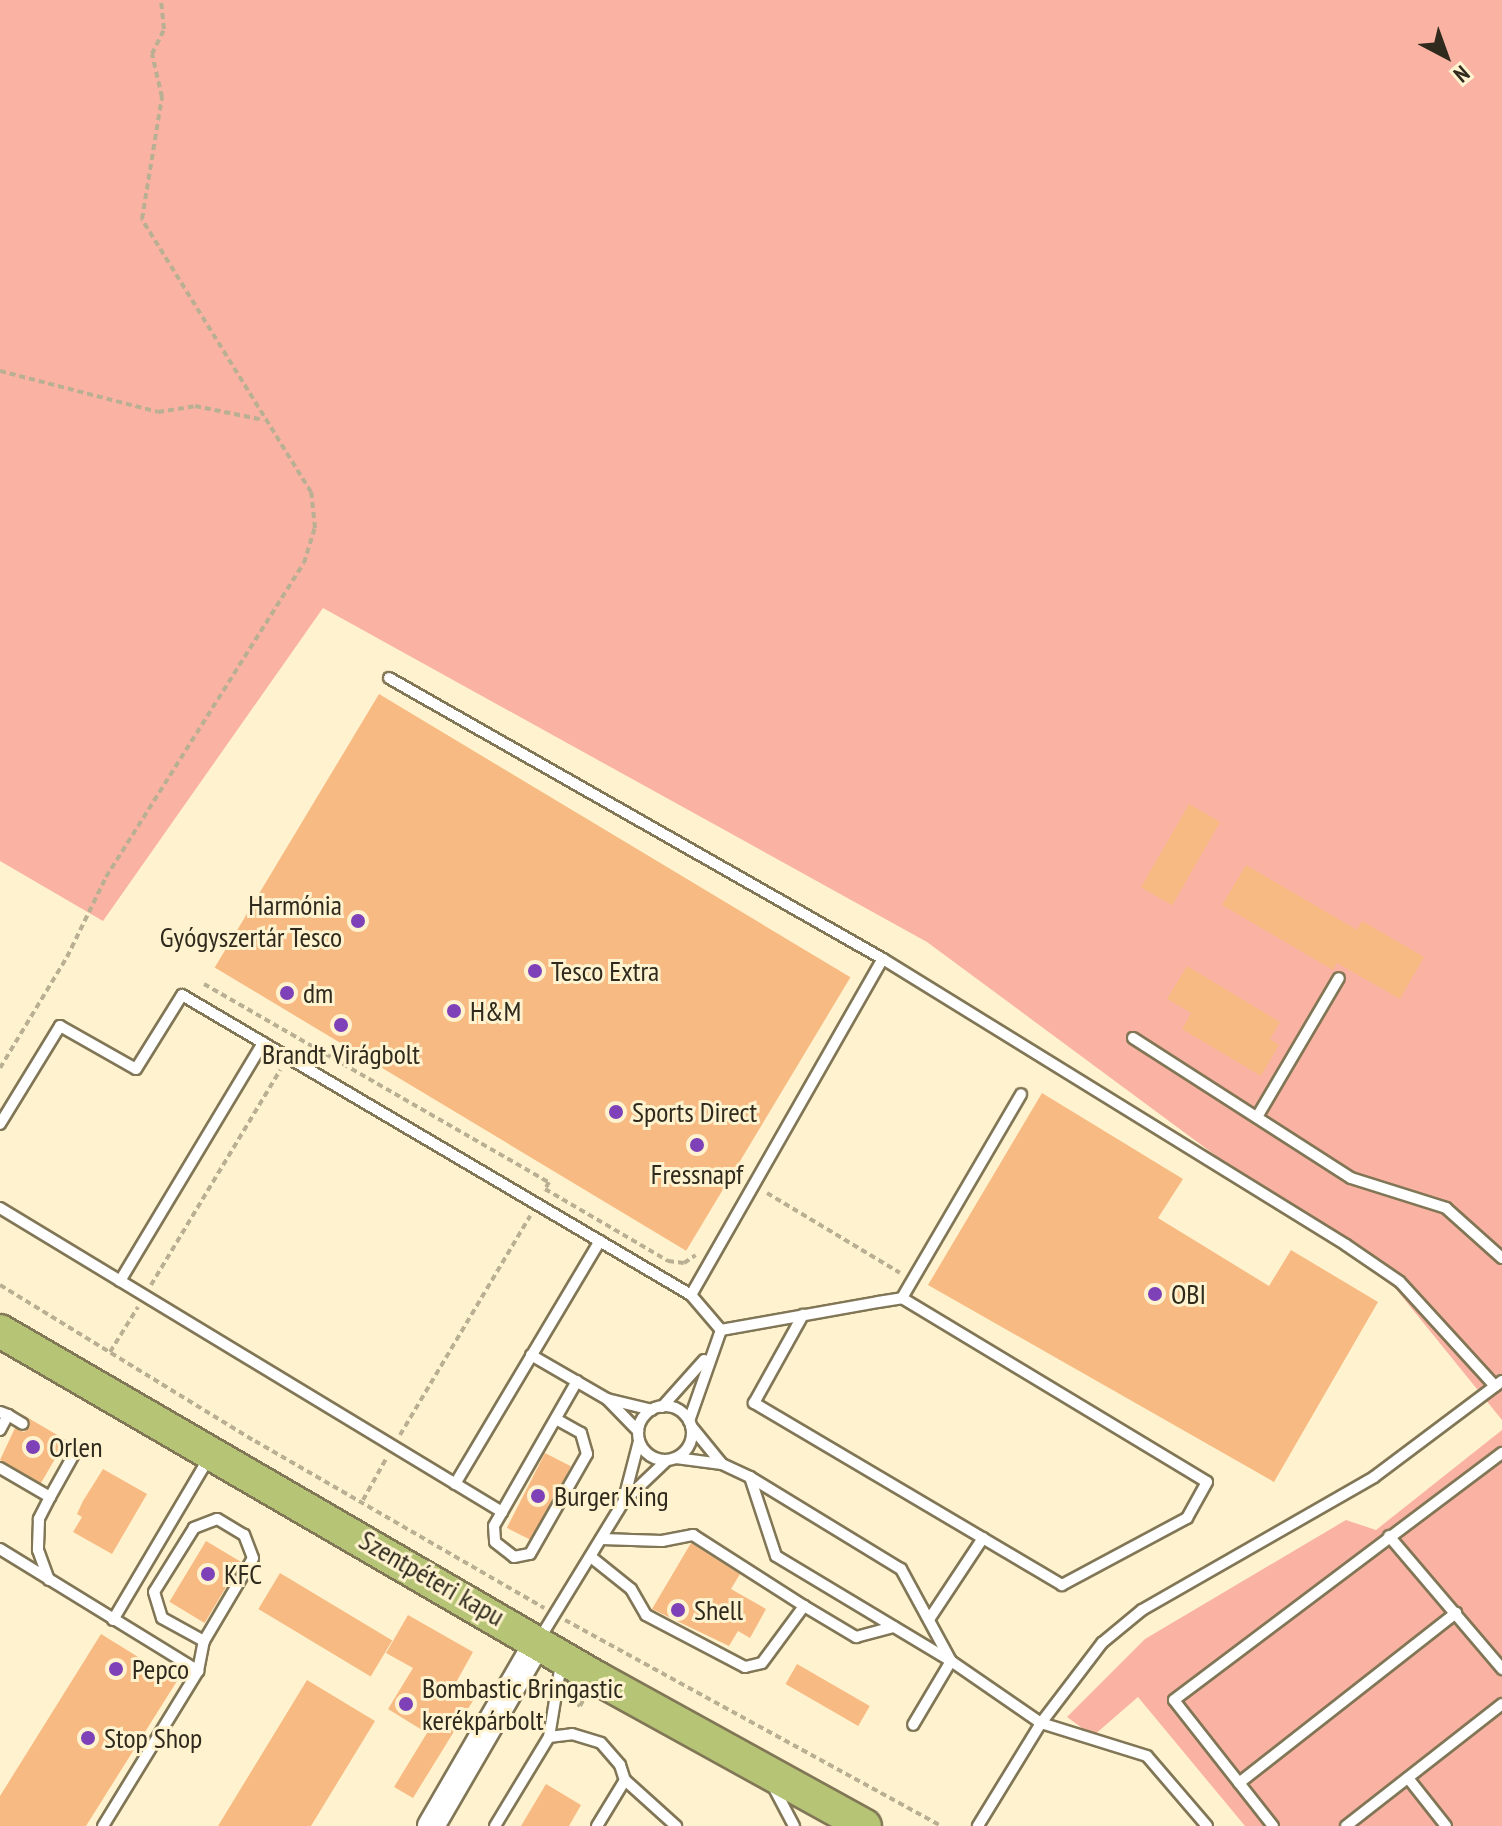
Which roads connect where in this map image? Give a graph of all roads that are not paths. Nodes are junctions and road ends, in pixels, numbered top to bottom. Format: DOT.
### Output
graph roads {
  1 [pos="389,678"];
  2 [pos="883,959"];
  3 [pos="1339,978"];
  4 [pos="1133,1038"];
  5 [pos="263,1043"];
  6 [pos="1021,1094"];
  7 [pos="1257,1117"];
  8 [pos="0,1124"];
  9 [pos="0,1208"];
  10 [pos="600,1241"];
  11 [pos="1502,1258"];
  12 [pos="120,1281"];
  13 [pos="691,1295"];
  14 [pos="902,1298"];
  15 [pos="803,1315"];
  16 [pos="721,1330"];
  17 [pos="0,1331"];
  18 [pos="531,1355"];
  19 [pos="708,1356"];
  20 [pos="577,1381"];
  21 [pos="1499,1384"];
  22 [pos="607,1399"];
  23 [pos="657,1408"];
  24 [pos="4,1414"];
  25 [pos="556,1419"];
  26 [pos="23,1424"];
  27 [pos="690,1424"];
  28 [pos="0,1430"];
  29 [pos="638,1436"];
  30 [pos="69,1451"];
  31 [pos="212,1451"];
  32 [pos="1502,1453"];
  33 [pos="671,1459"];
  34 [pos="722,1464"];
  35 [pos="0,1468"];
  36 [pos="750,1477"];
  37 [pos="455,1484"];
  38 [pos="50,1497"];
  39 [pos="624,1501"];
  40 [pos="502,1512"];
  41 [pos="1389,1536"];
  42 [pos="983,1538"];
  43 [pos="602,1539"];
  44 [pos="0,1549"];
  45 [pos="591,1557"];
  46 [pos="49,1580"];
  47 [pos="804,1606"];
  48 [pos="1456,1613"];
  49 [pos="930,1618"];
  50 [pos="113,1620"];
  51 [pos="894,1627"];
  52 [pos="552,1637"];
  53 [pos="204,1641"];
  54 [pos="951,1661"];
  55 [pos="1502,1669"];
  56 [pos="198,1671"];
  57 [pos="1502,1704"];
  58 [pos="1041,1723"];
  59 [pos="913,1725"];
  60 [pos="549,1737"];
  61 [pos="766,1769"];
  62 [pos="1408,1778"];
  63 [pos="625,1780"];
  64 [pos="1239,1783"];
  65 [pos="103,1826"];
  66 [pos="431,1826"];
  67 [pos="495,1826"];
  68 [pos="597,1826"];
  69 [pos="676,1826"];
  70 [pos="794,1826"];
  71 [pos="865,1826"];
  72 [pos="978,1826"];
  73 [pos="1207,1826"];
  74 [pos="1273,1826"];
  75 [pos="1346,1826"];
  76 [pos="1446,1826"];
  1 -- 2 [label="lane"];
  2 -- 13 [label="lane"];
  2 -- 21 [label="lane"];
  3 -- 7 [label="lane"];
  4 -- 7 [label="lane"];
  5 -- 8 [label="lane"];
  5 -- 10 [label="lane"];
  5 -- 12 [label="lane"];
  6 -- 14 [label="lane"];
  7 -- 11 [label="lane"];
  9 -- 12 [label="lane"];
  10 -- 13 [label="lane"];
  10 -- 18 [label="lane"];
  12 -- 37 [label="lane"];
  13 -- 16 [label="lane"];
  14 -- 15 [label="lane"];
  14 -- 42 [label="lane"];
  15 -- 16 [label="lane"];
  15 -- 42 [label="lane"];
  16 -- 19 [label="lane"];
  17 -- 31 [label="main road, Szentpéteri kapu"];
  18 -- 20 [label="lane"];
  18 -- 37 [label="lane"];
  19 -- 23 [label="lane"];
  19 -- 27 [label="lane"];
  20 -- 22 [label="lane"];
  20 -- 25 [label="lane"];
  21 -- 58 [label="lane"];
  22 -- 23 [label="lane"];
  22 -- 29 [label="lane"];
  23 -- 27 [label="lane"];
  23 -- 29 [label="lane"];
  24 -- 26 [label="lane"];
  24 -- 28 [label="lane"];
  25 -- 40 [label="lane"];
  25 -- 40 [label="lane"];
  27 -- 33 [label="lane"];
  27 -- 34 [label="lane"];
  29 -- 33 [label="lane"];
  29 -- 39 [label="lane"];
  30 -- 38 [label="lane"];
  31 -- 50 [label="lane"];
  31 -- 52 [label="main road, Szentpéteri kapu"];
  32 -- 41 [label="lane"];
  33 -- 34 [label="lane"];
  33 -- 39 [label="lane"];
  34 -- 36 [label="lane"];
  35 -- 38 [label="lane"];
  36 -- 49 [label="lane"];
  36 -- 51 [label="lane"];
  37 -- 40 [label="lane"];
  38 -- 46 [label="lane"];
  39 -- 43 [label="lane"];
  41 -- 48 [label="lane"];
  41 -- 64 [label="lane"];
  42 -- 49 [label="lane"];
  43 -- 45 [label="lane"];
  43 -- 47 [label="lane"];
  44 -- 46 [label="lane"];
  45 -- 47 [label="lane"];
  45 -- 52 [label="lane"];
  46 -- 50 [label="lane"];
  47 -- 51 [label="lane"];
  48 -- 55 [label="lane"];
  48 -- 64 [label="lane"];
  49 -- 54 [label="lane"];
  50 -- 56 [label="lane"];
  51 -- 54 [label="lane"];
  52 -- 60 [label="lane"];
  52 -- 61 [label="main road, Szentpéteri kapu"];
  52 -- 66 [label="street"];
  53 -- 53 [label="lane"];
  53 -- 56 [label="lane"];
  54 -- 58 [label="lane"];
  54 -- 59 [label="lane"];
  56 -- 65 [label="lane"];
  57 -- 62 [label="lane"];
  58 -- 72 [label="lane"];
  58 -- 73 [label="lane"];
  60 -- 63 [label="lane"];
  60 -- 67 [label="lane"];
  61 -- 70 [label="lane"];
  61 -- 71 [label="main road, Szentpéteri kapu"];
  62 -- 75 [label="lane"];
  62 -- 76 [label="lane"];
  63 -- 68 [label="lane"];
  63 -- 69 [label="lane"];
  64 -- 74 [label="lane"];
}
